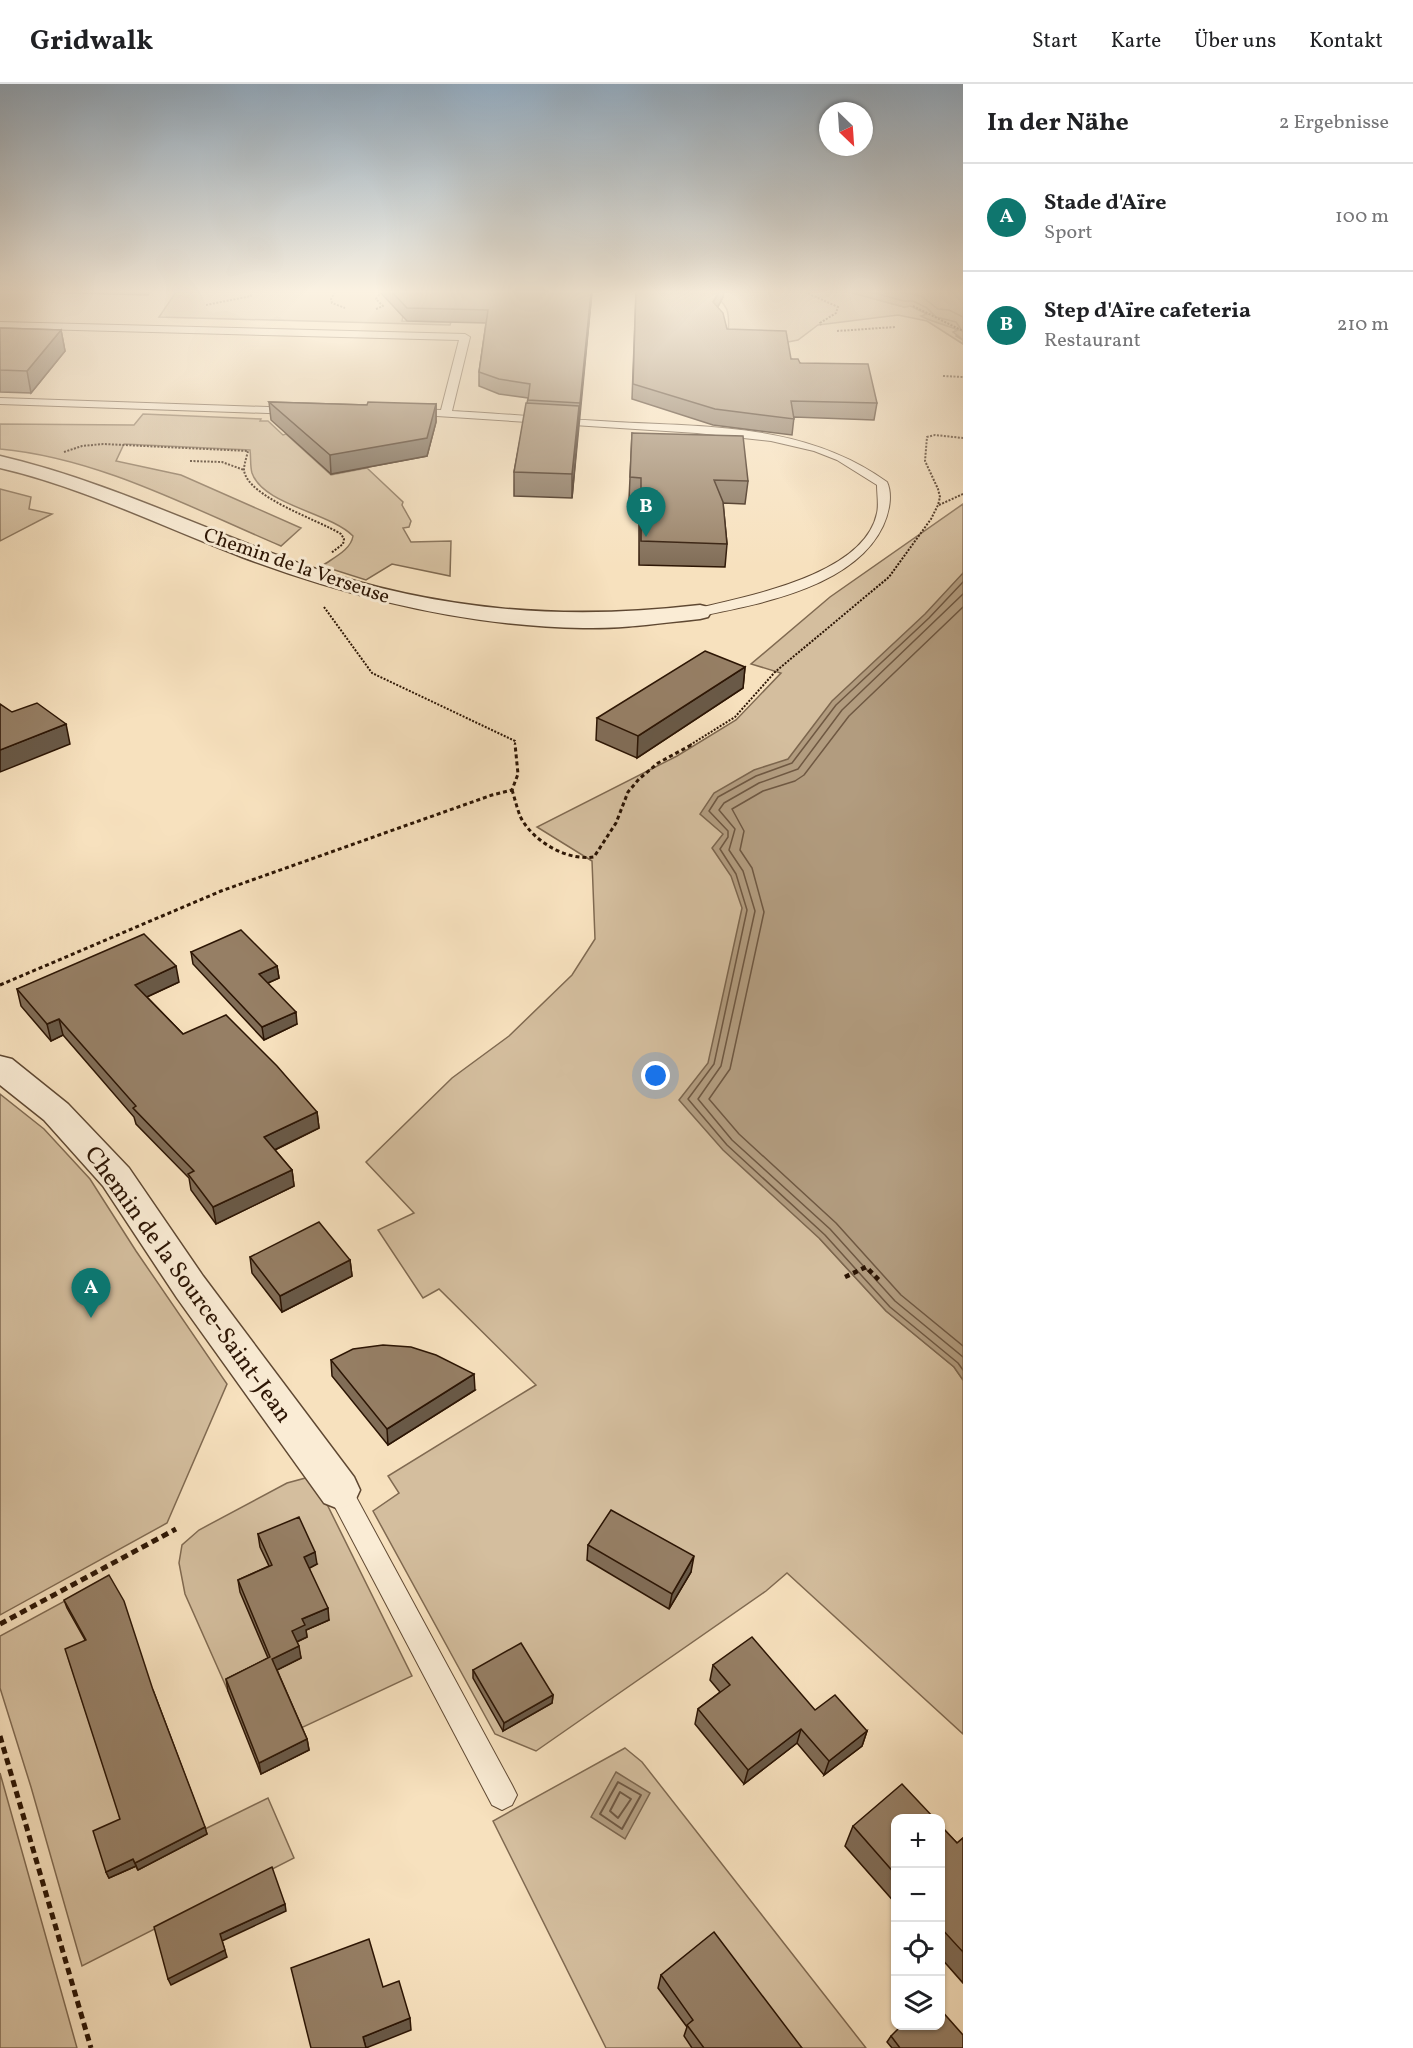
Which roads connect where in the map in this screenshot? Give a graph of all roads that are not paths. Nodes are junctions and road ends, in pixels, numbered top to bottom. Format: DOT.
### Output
graph roads {
  1 [pos="453,384"];
  2 [pos="0,401"];
  3 [pos="313,411"];
  4 [pos="402,412"];
  5 [pos="446,413"];
  6 [pos="0,462"];
  7 [pos="700,612"];
  8 [pos="0,1067"];
  9 [pos="339,1490"];
  10 [pos="502,1795"];
  1 -- 5 [label="lane"];
  2 -- 3 [label="lane"];
  4 -- 5 [label="lane"];
  5 -- 7 [label="lane, Chemin de la Verseuse"];
  6 -- 7 [label="street, Chemin de la Verseuse"];
  8 -- 9 [label="street, Chemin de la Source-Saint-Jean"];
  9 -- 10 [label="lane"];
}
